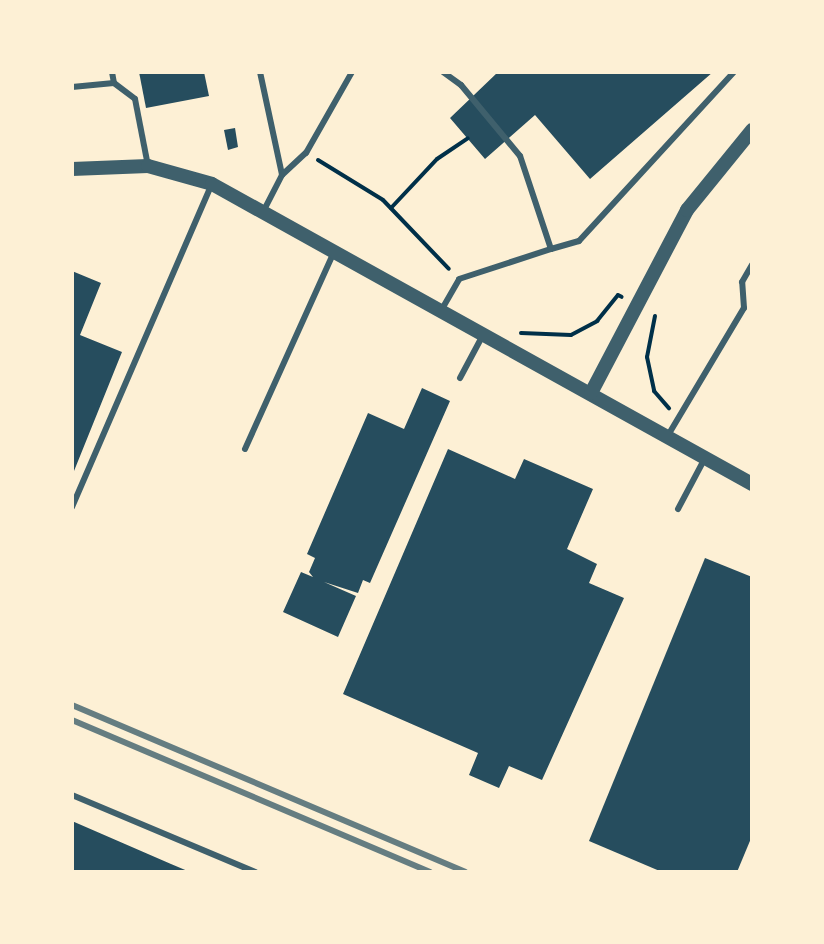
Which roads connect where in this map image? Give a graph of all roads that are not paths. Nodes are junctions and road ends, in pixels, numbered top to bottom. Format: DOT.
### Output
graph roads {
  1 [pos="112,72"];
  2 [pos="260,72"];
  3 [pos="352,72"];
  4 [pos="443,72"];
  5 [pos="734,72"];
  6 [pos="114,83"];
  7 [pos="72,87"];
  8 [pos="752,130"];
  9 [pos="148,166"];
  10 [pos="72,169"];
  11 [pos="282,175"];
  12 [pos="212,184"];
  13 [pos="263,212"];
  14 [pos="551,249"];
  15 [pos="334,252"];
  16 [pos="752,265"];
  17 [pos="440,312"];
  18 [pos="483,335"];
  19 [pos="460,378"];
  20 [pos="591,393"];
  21 [pos="667,437"];
  22 [pos="245,449"];
  23 [pos="705,458"];
  24 [pos="752,484"];
  25 [pos="72,507"];
  26 [pos="678,509"];
  27 [pos="72,795"];
  28 [pos="255,872"];
  1 -- 6 [label="lane"];
  2 -- 11 [label="lane"];
  3 -- 11 [label="lane"];
  4 -- 14 [label="lane"];
  5 -- 14 [label="lane"];
  6 -- 7 [label="lane"];
  6 -- 9 [label="lane"];
  8 -- 20 [label="street"];
  9 -- 10 [label="street"];
  9 -- 12 [label="street"];
  11 -- 13 [label="lane"];
  12 -- 13 [label="street"];
  12 -- 25 [label="lane"];
  13 -- 15 [label="street"];
  14 -- 17 [label="lane"];
  15 -- 17 [label="street"];
  15 -- 22 [label="lane"];
  16 -- 21 [label="lane"];
  17 -- 18 [label="street"];
  18 -- 19 [label="lane"];
  18 -- 20 [label="street"];
  20 -- 21 [label="street"];
  21 -- 23 [label="street"];
  23 -- 24 [label="street"];
  23 -- 26 [label="lane"];
  27 -- 28 [label="lane"];
}
